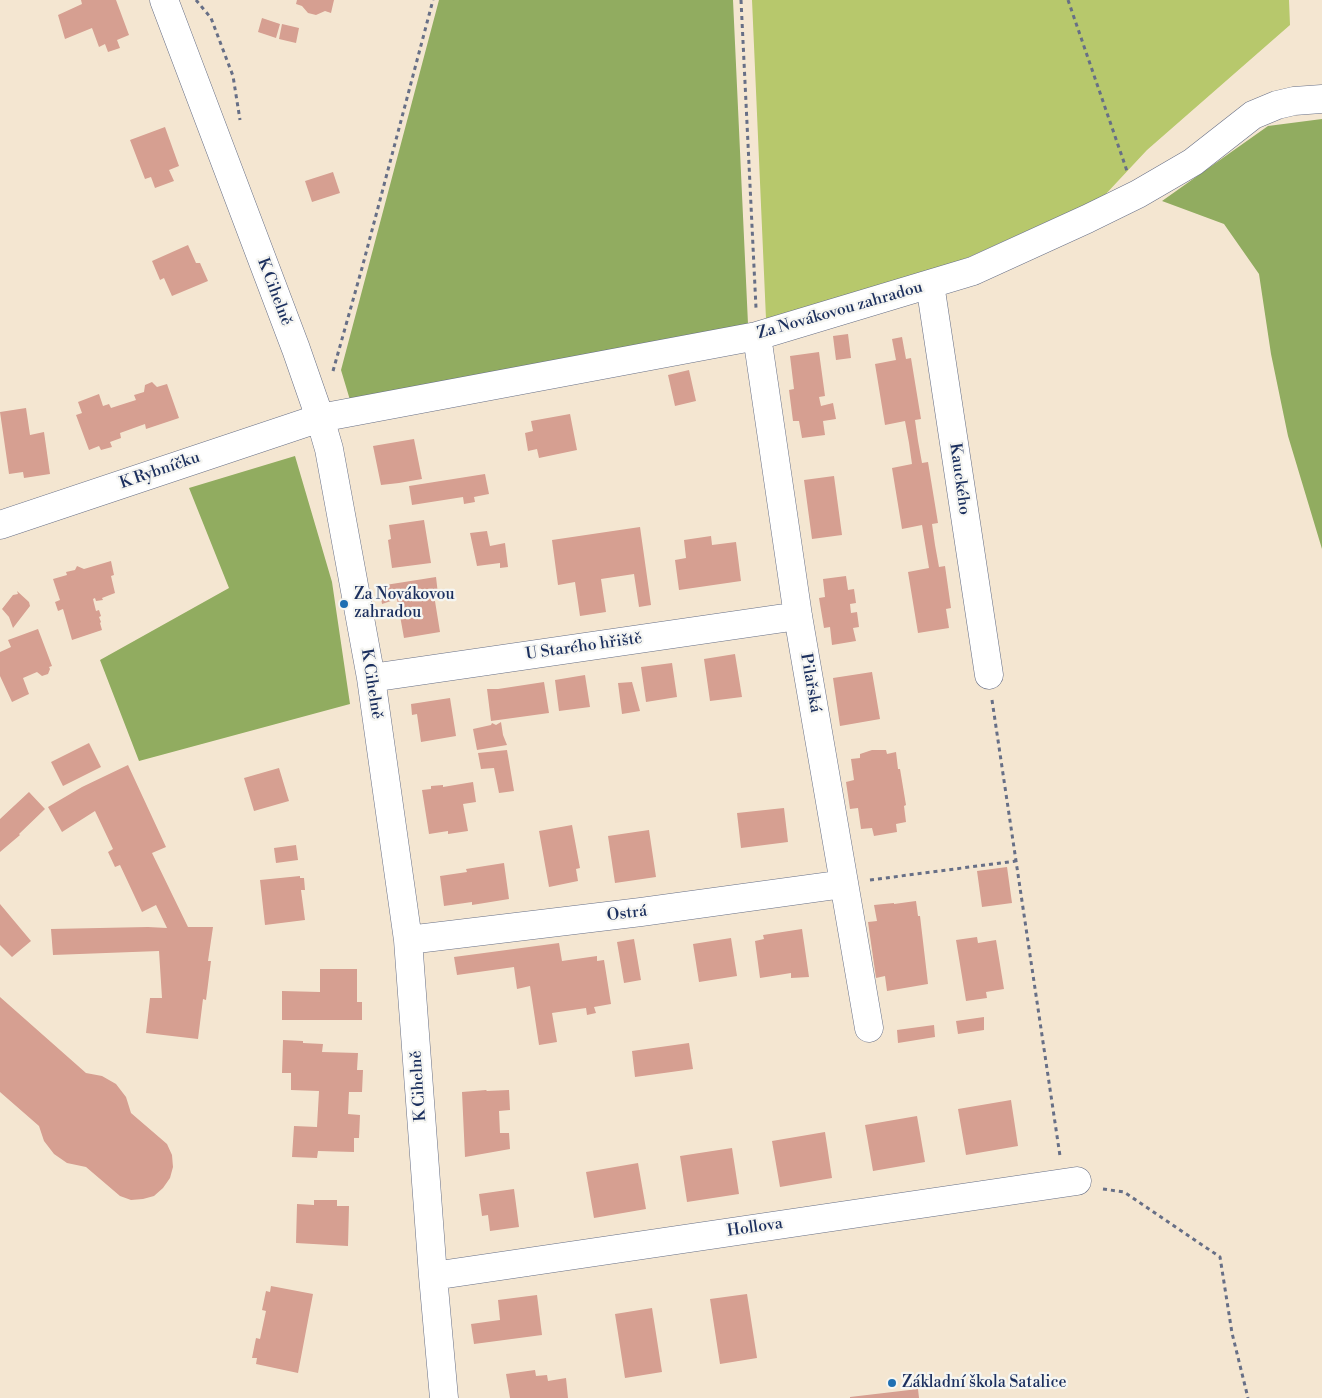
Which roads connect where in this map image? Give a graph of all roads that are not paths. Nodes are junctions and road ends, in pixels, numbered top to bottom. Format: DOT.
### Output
graph roads {
  1 [pos="164,0"];
  2 [pos="1322,99"];
  3 [pos="930,284"];
  4 [pos="757,336"];
  5 [pos="320,418"];
  6 [pos="0,525"];
  7 [pos="798,616"];
  8 [pos="988,675"];
  9 [pos="371,678"];
  10 [pos="844,884"];
  11 [pos="408,940"];
  12 [pos="869,1028"];
  13 [pos="1070,1182"];
  14 [pos="433,1276"];
  15 [pos="444,1398"];
  1 -- 5 [label="street, K Cihelně"];
  2 -- 3 [label="street, Za Novákovou zahradou"];
  3 -- 4 [label="street, Za Novákovou zahradou"];
  3 -- 8 [label="street, Kauckého"];
  4 -- 5 [label="street, Za Novákovou zahradou"];
  4 -- 7 [label="street, Pilařská"];
  5 -- 6 [label="street, K Rybníčku"];
  5 -- 9 [label="street, K Cihelně"];
  7 -- 9 [label="street, U Starého hřiště"];
  7 -- 10 [label="street, Pilařská"];
  9 -- 11 [label="street, K Cihelně"];
  10 -- 11 [label="street, Ostrá"];
  10 -- 12 [label="street, Pilařská"];
  11 -- 14 [label="street, K Cihelně"];
  13 -- 14 [label="street, Hollova"];
  14 -- 15 [label="street, K Cihelně"];
}
